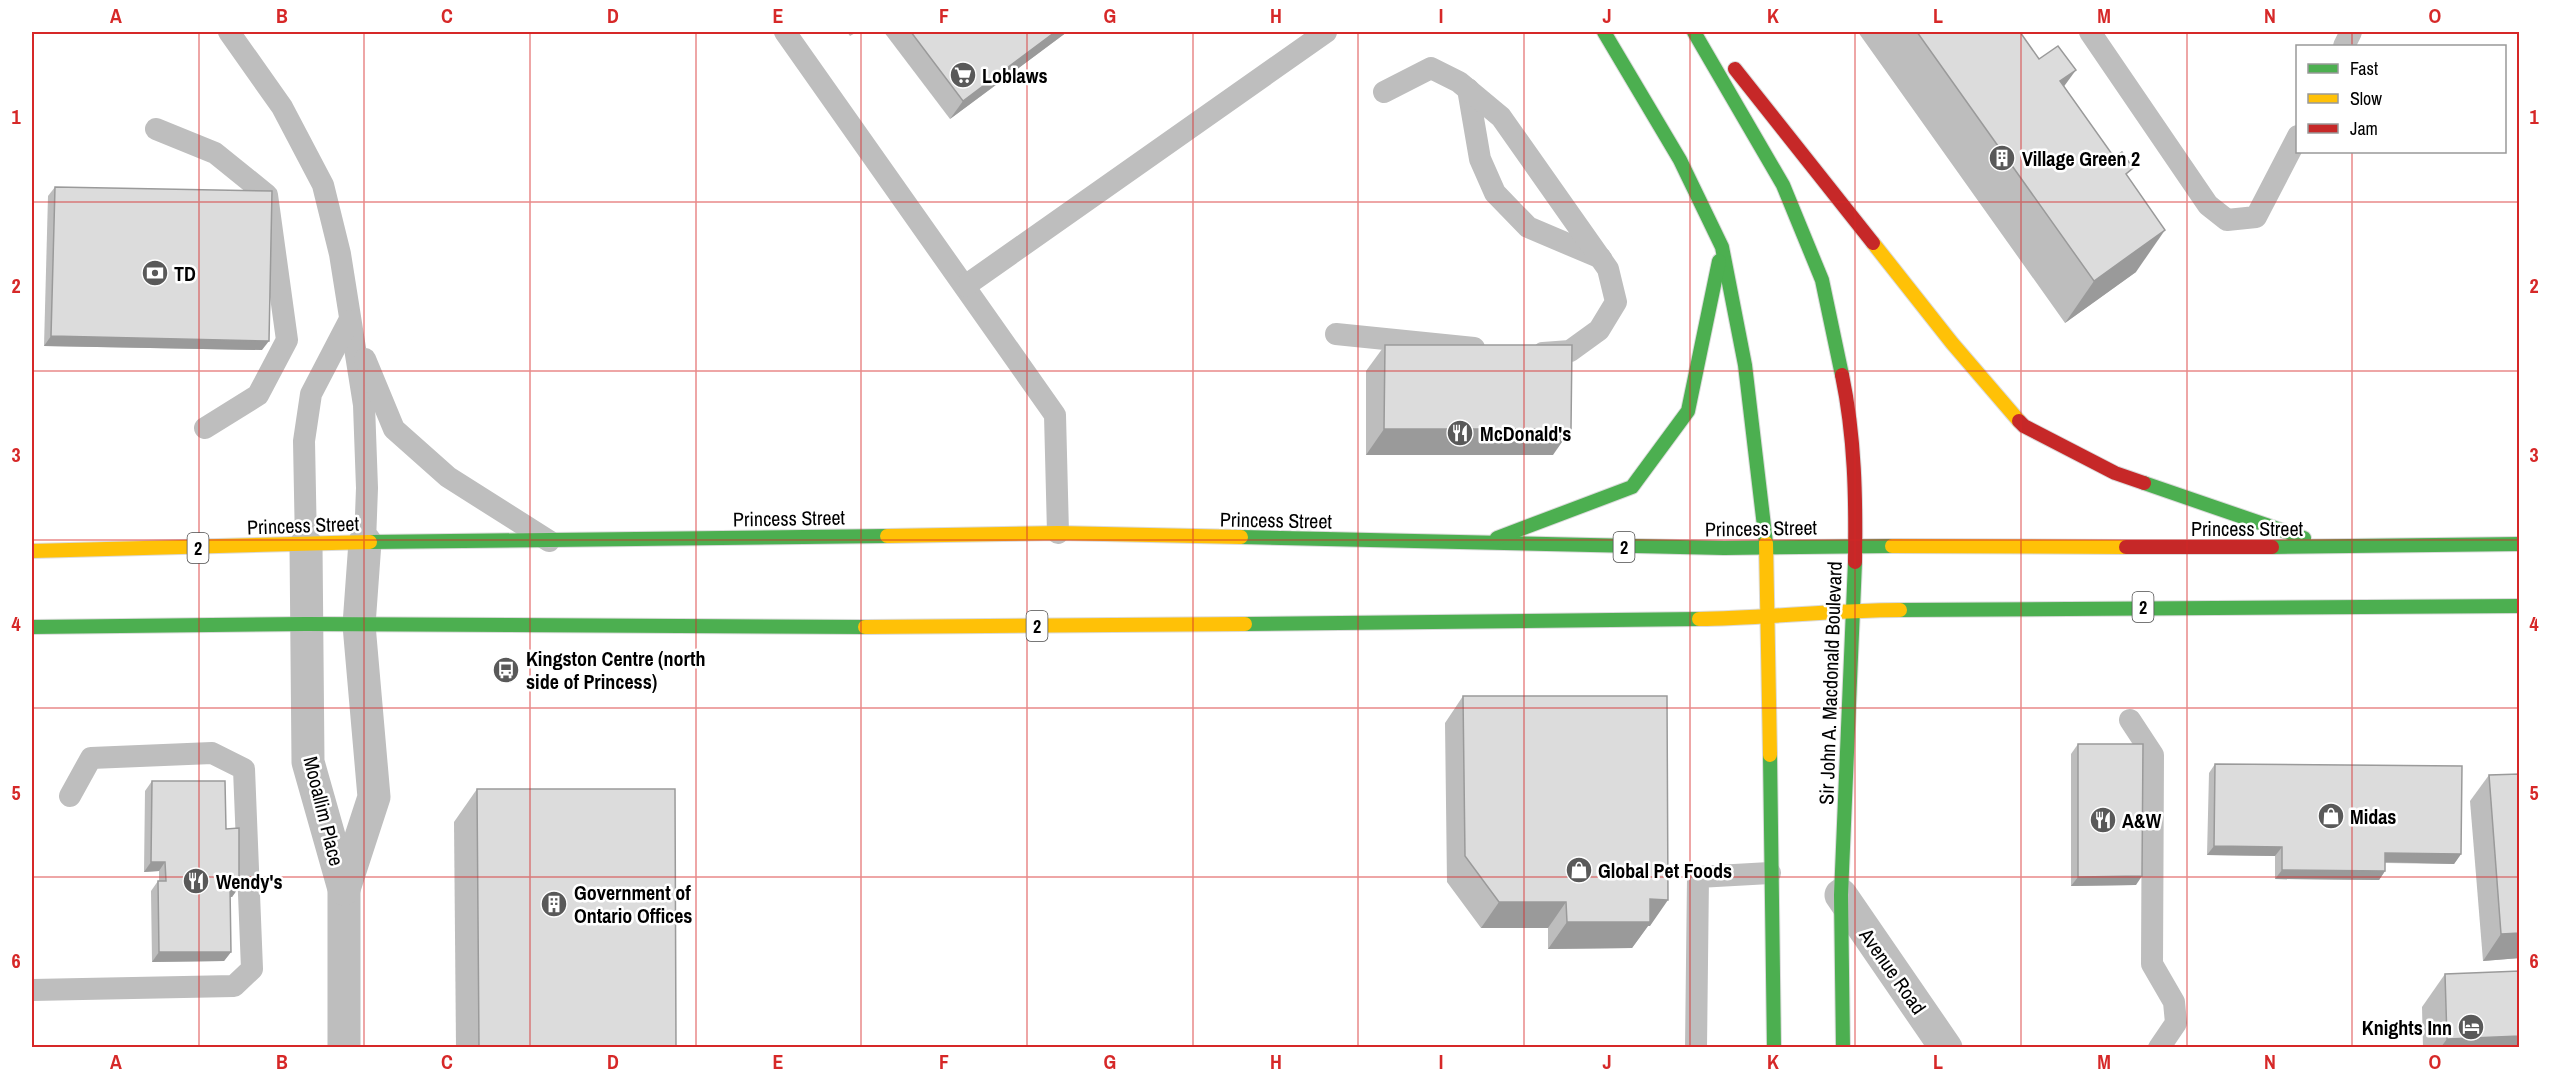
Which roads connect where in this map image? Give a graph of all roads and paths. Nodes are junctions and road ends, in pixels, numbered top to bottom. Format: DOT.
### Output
graph roads {
  1 [pos="229,32"];
  2 [pos="785,32"];
  3 [pos="1326,32"];
  4 [pos="1604,32"];
  5 [pos="1694,32"];
  6 [pos="1706,32"];
  7 [pos="2090,32"];
  8 [pos="1468,89"];
  9 [pos="1384,92"];
  10 [pos="156,129"];
  11 [pos="2296,140"];
  12 [pos="1722,247"];
  13 [pos="1601,258"];
  14 [pos="965,286"];
  15 [pos="349,321"];
  16 [pos="1336,334"];
  17 [pos="1490,349"];
  18 [pos="1525,353"];
  19 [pos="205,428"];
  20 [pos="1058,533"];
  21 [pos="365,542"];
  22 [pos="550,542"];
  23 [pos="1481,544"];
  24 [pos="2520,544"];
  25 [pos="306,545"];
  26 [pos="1855,546"];
  27 [pos="1767,547"];
  28 [pos="2331,547"];
  29 [pos="32,551"];
  30 [pos="2520,606"];
  31 [pos="1854,610"];
  32 [pos="1767,618"];
  33 [pos="306,624"];
  34 [pos="359,625"];
  35 [pos="32,627"];
  36 [pos="2130,720"];
  37 [pos="70,796"];
  38 [pos="1770,873"];
  39 [pos="344,889"];
  40 [pos="1840,895"];
  41 [pos="32,990"];
  42 [pos="345,1047"];
  43 [pos="1696,1047"];
  44 [pos="1774,1047"];
  45 [pos="1843,1047"];
  46 [pos="1946,1047"];
  47 [pos="2159,1047"];
  1 -- 15 [label="lane"];
  2 -- 14 [label="lane"];
  3 -- 14 [label="lane"];
  4 -- 12 [label="main road"];
  5 -- 26 [label="main road, Sir John A. Macdonald Boulevard"];
  6 -- 28 [label="main road"];
  7 -- 11 [label="lane"];
  8 -- 9 [label="lane"];
  8 -- 13 [label="lane"];
  8 -- 13 [label="lane"];
  10 -- 19 [label="lane"];
  12 -- 23 [label="main road"];
  12 -- 27 [label="main road"];
  13 -- 18 [label="lane"];
  14 -- 20 [label="lane"];
  15 -- 21 [label="lane"];
  15 -- 22 [label="lane"];
  15 -- 25 [label="lane"];
  16 -- 17 [label="lane"];
  20 -- 22 [label="main road, Princess Street / 2"];
  20 -- 23 [label="main road, Princess Street / 2"];
  21 -- 22 [label="main road, Princess Street / 2"];
  21 -- 25 [label="main road, Princess Street / 2"];
  21 -- 34 [label="street, Mooallim Place"];
  23 -- 27 [label="main road, Princess Street / 2"];
  24 -- 28 [label="main road, Princess Street / 2"];
  25 -- 29 [label="main road, Princess Street / 2"];
  25 -- 33 [label="street, Mooallim Place"];
  26 -- 27 [label="main road, Princess Street / 2"];
  26 -- 28 [label="main road, Princess Street / 2"];
  26 -- 31 [label="main road, Sir John A. Macdonald Boulevard"];
  27 -- 32 [label="main road"];
  30 -- 31 [label="main road, 2"];
  31 -- 32 [label="main road, 2"];
  31 -- 40 [label="main road, Sir John A. Macdonald Boulevard"];
  32 -- 34 [label="main road, 2"];
  32 -- 38 [label="main road"];
  33 -- 34 [label="main road, 2"];
  33 -- 35 [label="main road, 2"];
  33 -- 39 [label="street, Mooallim Place"];
  34 -- 39 [label="street, Mooallim Place"];
  36 -- 47 [label="lane"];
  37 -- 41 [label="lane"];
  38 -- 43 [label="lane"];
  38 -- 44 [label="main road"];
  39 -- 42 [label="street, Mooallim Place"];
  40 -- 45 [label="main road, Sir John A. Macdonald Boulevard"];
  40 -- 46 [label="street, Avenue Road"];
}
